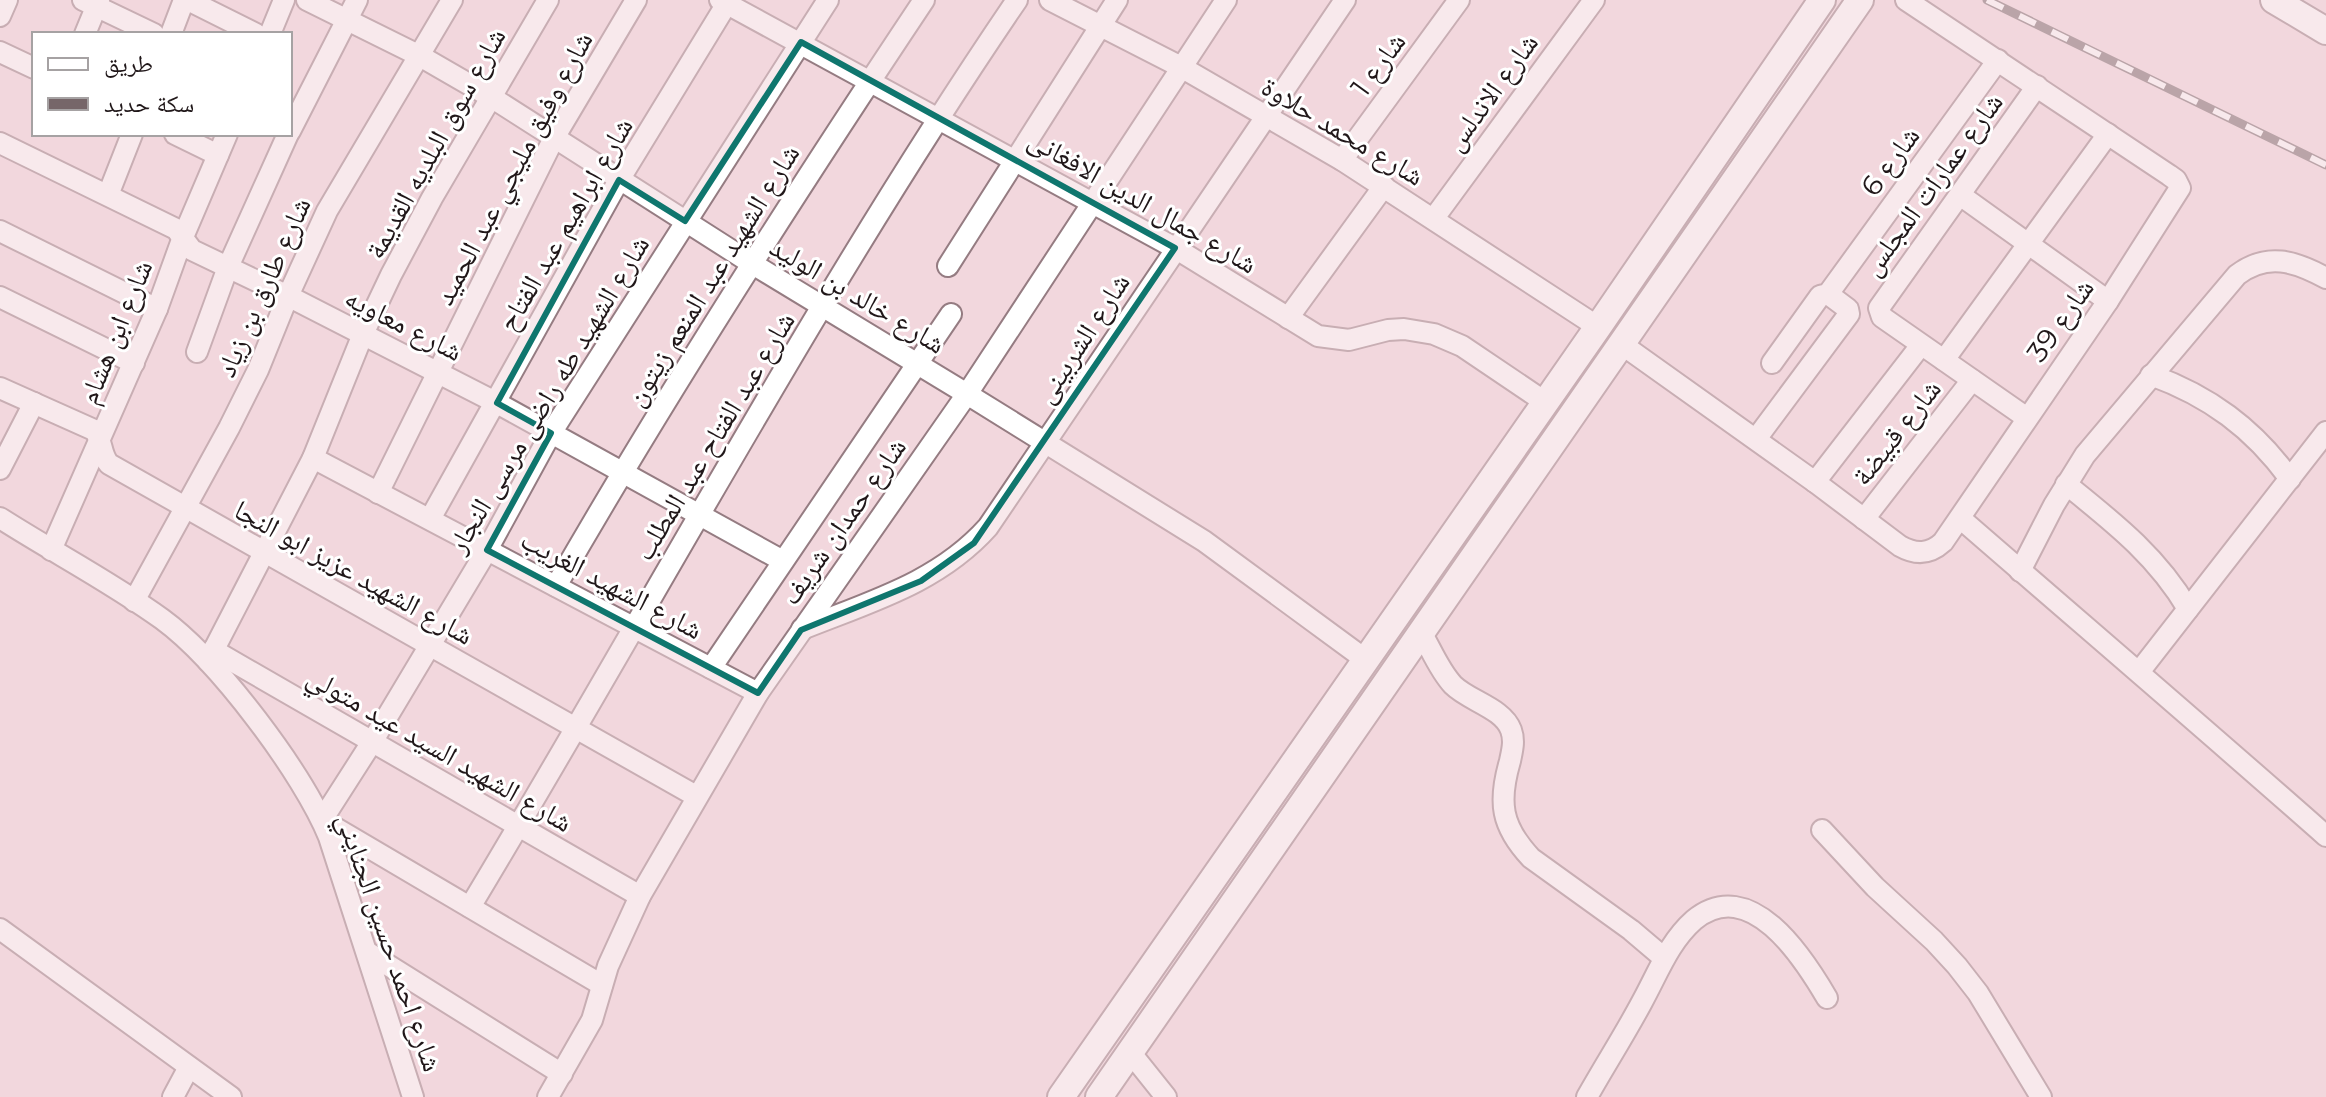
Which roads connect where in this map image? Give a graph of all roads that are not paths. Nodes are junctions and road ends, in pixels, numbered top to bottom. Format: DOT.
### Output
graph roads {
  1 [pos="7,0"];
  2 [pos="186,0"];
  3 [pos="284,0"];
  4 [pos="307,0"];
  5 [pos="357,0"];
  6 [pos="452,0"];
  7 [pos="548,0"];
  8 [pos="636,0"];
  9 [pos="828,0"];
  10 [pos="924,0"];
  11 [pos="1017,0"];
  12 [pos="1050,0"];
  13 [pos="1117,0"];
  14 [pos="1226,0"];
  15 [pos="1345,0"];
  16 [pos="1459,0"];
  17 [pos="1594,0"];
  18 [pos="1822,0"];
  19 [pos="1860,0"];
  20 [pos="1906,0"];
  21 [pos="2274,0"];
  22 [pos="725,1"];
  23 [pos="93,2"];
  24 [pos="0,16"];
  25 [pos="347,20"];
  26 [pos="1101,25"];
  27 [pos="2326,31"];
  28 [pos="86,32"];
  29 [pos="150,32"];
  30 [pos="172,32"];
  31 [pos="252,32"];
  32 [pos="271,32"];
  33 [pos="801,42"];
  34 [pos="0,52"];
  35 [pos="420,56"];
  36 [pos="1998,60"];
  37 [pos="32,67"];
  38 [pos="1181,67"];
  39 [pos="870,81"];
  40 [pos="2037,86"];
  41 [pos="491,97"];
  42 [pos="1264,116"];
  43 [pos="937,117"];
  44 [pos="292,126"];
  45 [pos="2108,134"];
  46 [pos="131,136"];
  47 [pos="179,136"];
  48 [pos="226,136"];
  49 [pos="287,136"];
  50 [pos="554,138"];
  51 [pos="0,143"];
  52 [pos="218,155"];
  53 [pos="1015,160"];
  54 [pos="1342,160"];
  55 [pos="619,180"];
  56 [pos="1384,186"];
  57 [pos="108,195"];
  58 [pos="1960,195"];
  59 [pos="1093,202"];
  60 [pos="1434,218"];
  61 [pos="685,221"];
  62 [pos="0,231"];
  63 [pos="183,237"];
  64 [pos="2028,244"];
  65 [pos="1175,248"];
  66 [pos="751,263"];
  67 [pos="948,266"];
  68 [pos="228,267"];
  69 [pos="2326,278"];
  70 [pos="1828,294"];
  71 [pos="288,296"];
  72 [pos="0,297"];
  73 [pos="2108,301"];
  74 [pos="824,306"];
  75 [pos="157,309"];
  76 [pos="951,314"];
  77 [pos="1288,318"];
  78 [pos="1598,327"];
  79 [pos="363,334"];
  80 [pos="1620,343"];
  81 [pos="1921,345"];
  82 [pos="197,352"];
  83 [pos="1944,360"];
  84 [pos="134,363"];
  85 [pos="918,363"];
  86 [pos="1772,363"];
  87 [pos="438,373"];
  88 [pos="2151,375"];
  89 [pos="1972,380"];
  90 [pos="0,388"];
  91 [pos="967,394"];
  92 [pos="1545,402"];
  93 [pos="34,403"];
  94 [pos="497,403"];
  95 [pos="2027,418"];
  96 [pos="2326,432"];
  97 [pos="551,433"];
  98 [pos="1756,439"];
  99 [pos="100,442"];
  100 [pos="1046,444"];
  101 [pos="313,458"];
  102 [pos="0,469"];
  103 [pos="622,471"];
  104 [pos="2290,479"];
  105 [pos="1815,482"];
  106 [pos="2066,484"];
  107 [pos="378,493"];
  108 [pos="186,508"];
  109 [pos="699,514"];
  110 [pos="0,518"];
  111 [pos="1960,518"];
  112 [pos="430,519"];
  113 [pos="1864,519"];
  114 [pos="51,550"];
  115 [pos="487,550"];
  116 [pos="264,552"];
  117 [pos="783,561"];
  118 [pos="2020,571"];
  119 [pos="1419,583"];
  120 [pos="556,586"];
  121 [pos="1444,599"];
  122 [pos="134,601"];
  123 [pos="2188,609"];
  124 [pos="635,627"];
  125 [pos="801,630"];
  126 [pos="1421,632"];
  127 [pos="429,646"];
  128 [pos="210,655"];
  129 [pos="1366,660"];
  130 [pos="711,668"];
  131 [pos="2139,672"];
  132 [pos="758,693"];
  133 [pos="576,729"];
  134 [pos="372,742"];
  135 [pos="696,796"];
  136 [pos="322,820"];
  137 [pos="518,826"];
  138 [pos="1822,830"];
  139 [pos="2326,836"];
  140 [pos="640,896"];
  141 [pos="470,907"];
  142 [pos="0,930"];
  143 [pos="367,952"];
  144 [pos="1660,954"];
  145 [pos="602,985"];
  146 [pos="1827,998"];
  147 [pos="1130,1052"];
  148 [pos="189,1067"];
  149 [pos="562,1074"];
  150 [pos="173,1097"];
  151 [pos="231,1097"];
  152 [pos="413,1097"];
  153 [pos="548,1097"];
  154 [pos="1061,1097"];
  155 [pos="1099,1097"];
  156 [pos="1166,1097"];
  157 [pos="1587,1097"];
  158 [pos="2041,1097"];
  1 -- 24 [label="street"];
  2 -- 30 [label="street"];
  2 -- 31 [label="street"];
  3 -- 32 [label="street"];
  4 -- 25 [label="street, شارع خالد بن الوليد"];
  5 -- 25 [label="street"];
  6 -- 35 [label="street, شارع طارق بن زياد"];
  7 -- 41 [label="street, شارع سوق البلديه القديمة"];
  8 -- 50 [label="street, شارع وفيق مليجي عبد الحميد"];
  9 -- 33 [label="street, شارع الشهيد طه راضى مرسى النجار"];
  10 -- 39 [label="street, شارع الشهيد عبد المنعم زيتون"];
  11 -- 43 [label="street, شارع عبد الفتاح عبد المطلب"];
  12 -- 26 [label="street, شارع محمد حلاوة"];
  13 -- 26 [label="street"];
  14 -- 38 [label="street, شارع حمدان شريف"];
  15 -- 42 [label="street, شارع الشربينى"];
  16 -- 54 [label="street, شارع 1"];
  17 -- 60 [label="street, شارع الاندلس"];
  18 -- 78 [label="main road"];
  19 -- 80 [label="main road"];
  20 -- 36 [label="street"];
  21 -- 27 [label="main road"];
  22 -- 33 [label="street, شارع جمال الدين الافغانى"];
  22 -- 55 [label="street, شارع ابراهيم عبد الفتاح"];
  23 -- 28 [label="street"];
  23 -- 29 [label="street"];
  25 -- 35 [label="street, شارع خالد بن الوليد"];
  25 -- 44 [label="street"];
  26 -- 38 [label="street, شارع محمد حلاوة"];
  26 -- 53 [label="street"];
  33 -- 39 [label="street, شارع جمال الدين الافغانى"];
  33 -- 61 [label="street, شارع الشهيد طه راضى مرسى النجار"];
  34 -- 37 [label="street"];
  35 -- 41 [label="street, شارع خالد بن الوليد"];
  35 -- 71 [label="street, شارع طارق بن زياد"];
  36 -- 40 [label="street"];
  36 -- 70 [label="street, شارع 6"];
  38 -- 42 [label="street, شارع محمد حلاوة"];
  38 -- 59 [label="street, شارع حمدان شريف"];
  39 -- 43 [label="street, شارع جمال الدين الافغانى"];
  39 -- 66 [label="street, شارع الشهيد عبد المنعم زيتون"];
  40 -- 45 [label="street"];
  40 -- 58 [label="street, شارع عمارات المجلس"];
  41 -- 50 [label="street, شارع خالد بن الوليد"];
  41 -- 79 [label="street, شارع سوق البلديه القديمة"];
  42 -- 54 [label="street, شارع محمد حلاوة"];
  42 -- 65 [label="street, شارع الشربينى"];
  43 -- 53 [label="street, شارع جمال الدين الافغانى"];
  43 -- 74 [label="street, شارع عبد الفتاح عبد المطلب"];
  45 -- 64 [label="street"];
  45 -- 73 [label="street, شارع 39"];
  46 -- 57 [label="street"];
  47 -- 52 [label="street"];
  48 -- 52 [label="street, شارع ابن هشام"];
  49 -- 68 [label="street"];
  50 -- 55 [label="street, شارع خالد بن الوليد"];
  50 -- 87 [label="street, شارع وفيق مليجي عبد الحميد"];
  51 -- 57 [label="street, شارع معاويه"];
  52 -- 63 [label="street, شارع ابن هشام"];
  53 -- 59 [label="street, شارع جمال الدين الافغانى"];
  53 -- 67 [label="street"];
  54 -- 56 [label="street, شارع محمد حلاوة"];
  55 -- 61 [label="street, شارع خالد بن الوليد"];
  55 -- 94 [label="street, شارع ابراهيم عبد الفتاح"];
  56 -- 60 [label="street, شارع محمد حلاوة"];
  56 -- 77 [label="street"];
  57 -- 63 [label="street, شارع معاويه"];
  58 -- 64 [label="street"];
  58 -- 81 [label="street, شارع عمارات المجلس"];
  59 -- 65 [label="street, شارع جمال الدين الافغانى"];
  59 -- 91 [label="street, شارع حمدان شريف"];
  60 -- 78 [label="street, شارع محمد حلاوة"];
  61 -- 66 [label="street, شارع خالد بن الوليد"];
  61 -- 97 [label="street, شارع الشهيد طه راضى مرسى النجار"];
  62 -- 75 [label="street"];
  63 -- 68 [label="street, شارع معاويه"];
  63 -- 75 [label="street, شارع ابن هشام"];
  64 -- 73 [label="street"];
  64 -- 83 [label="street"];
  65 -- 77 [label="street, شارع جمال الدين الافغانى"];
  65 -- 100 [label="street, شارع الشربينى"];
  66 -- 74 [label="street, شارع خالد بن الوليد"];
  66 -- 103 [label="street, شارع الشهيد عبد المنعم زيتون"];
  68 -- 71 [label="street, شارع معاويه"];
  68 -- 82 [label="street"];
  69 -- 88 [label="street"];
  70 -- 86 [label="street"];
  70 -- 98 [label="street"];
  71 -- 79 [label="street, شارع معاويه"];
  71 -- 108 [label="street, شارع طارق بن زياد"];
  72 -- 84 [label="street"];
  73 -- 95 [label="street, شارع 39"];
  74 -- 85 [label="street, شارع خالد بن الوليد"];
  74 -- 109 [label="street, شارع عبد الفتاح عبد المطلب"];
  75 -- 84 [label="street, شارع ابن هشام"];
  76 -- 85 [label="street"];
  77 -- 92 [label="street, شارع جمال الدين الافغانى"];
  78 -- 92 [label="main road"];
  79 -- 87 [label="street, شارع معاويه"];
  79 -- 101 [label="street, شارع سوق البلديه القديمة"];
  80 -- 98 [label="street"];
  80 -- 121 [label="main road"];
  81 -- 83 [label="street, شارع عمارات المجلس"];
  81 -- 105 [label="street"];
  83 -- 89 [label="street, شارع عمارات المجلس"];
  84 -- 99 [label="street, شارع ابن هشام"];
  85 -- 91 [label="street, شارع خالد بن الوليد"];
  85 -- 117 [label="street"];
  87 -- 94 [label="street, شارع معاويه"];
  87 -- 107 [label="street, شارع وفيق مليجي عبد الحميد"];
  88 -- 104 [label="street"];
  88 -- 106 [label="street"];
  89 -- 95 [label="street, شارع عمارات المجلس"];
  89 -- 113 [label="street, شارع قبيضة"];
  90 -- 93 [label="street, شارع الشهيد عزيز ابو النجا"];
  91 -- 100 [label="street, شارع خالد بن الوليد"];
  91 -- 125 [label="street, شارع حمدان شريف"];
  92 -- 119 [label="main road"];
  93 -- 99 [label="street, شارع الشهيد عزيز ابو النجا"];
  93 -- 102 [label="street"];
  94 -- 97 [label="street, شارع معاويه"];
  94 -- 112 [label="street, شارع ابراهيم عبد الفتاح"];
  95 -- 111 [label="street, شارع 39"];
  96 -- 104 [label="street"];
  97 -- 103 [label="street, شارع معاويه"];
  97 -- 115 [label="street, شارع الشهيد طه راضى مرسى النجار"];
  98 -- 105 [label="street"];
  99 -- 108 [label="street, شارع الشهيد عزيز ابو النجا"];
  99 -- 114 [label="street, شارع ابن هشام"];
  100 -- 125 [label="street, شارع الشربينى"];
  100 -- 129 [label="street, شارع خالد بن الوليد"];
  101 -- 107 [label="street, شارع الشهيد الغريب"];
  101 -- 116 [label="street, شارع سوق البلديه القديمة"];
  103 -- 109 [label="street, شارع معاويه"];
  103 -- 120 [label="street, شارع الشهيد عبد المنعم زيتون"];
  104 -- 123 [label="street"];
  105 -- 113 [label="street"];
  106 -- 118 [label="street"];
  106 -- 123 [label="street"];
  107 -- 112 [label="street, شارع الشهيد الغريب"];
  108 -- 116 [label="street, شارع الشهيد عزيز ابو النجا"];
  108 -- 122 [label="street, شارع طارق بن زياد"];
  109 -- 117 [label="street, شارع معاويه"];
  109 -- 124 [label="street, شارع عبد الفتاح عبد المطلب"];
  110 -- 114 [label="street, شارع احمد حسين الجنايني"];
  111 -- 113 [label="street, شارع 39"];
  111 -- 118 [label="street"];
  112 -- 115 [label="street, شارع الشهيد الغريب"];
  114 -- 122 [label="street, شارع احمد حسين الجنايني"];
  115 -- 120 [label="street, شارع الشهيد الغريب"];
  115 -- 127 [label="street, شارع الشهيد طه راضى مرسى النجار"];
  116 -- 127 [label="street, شارع الشهيد عزيز ابو النجا"];
  116 -- 128 [label="street, شارع سوق البلديه القديمة"];
  117 -- 130 [label="street"];
  118 -- 131 [label="street"];
  119 -- 121 [label="main road"];
  119 -- 129 [label="main road"];
  120 -- 124 [label="street, شارع الشهيد الغريب"];
  121 -- 126 [label="main road"];
  122 -- 128 [label="street, شارع احمد حسين الجنايني"];
  123 -- 131 [label="street"];
  124 -- 130 [label="street, شارع الشهيد الغريب"];
  124 -- 133 [label="street, شارع عبد الفتاح عبد المطلب"];
  125 -- 132 [label="street, شارع حمدان شريف"];
  126 -- 144 [label="street"];
  126 -- 147 [label="main road"];
  127 -- 133 [label="street, شارع الشهيد عزيز ابو النجا"];
  127 -- 134 [label="street, شارع الشهيد طه راضى مرسى النجار"];
  128 -- 134 [label="street, شارع الشهيد السيد عيد متولي"];
  128 -- 136 [label="street, شارع احمد حسين الجنايني"];
  129 -- 154 [label="main road"];
  130 -- 132 [label="street, شارع الشهيد الغريب"];
  131 -- 139 [label="street"];
  132 -- 135 [label="street, شارع حمدان شريف"];
  133 -- 135 [label="street, شارع الشهيد عزيز ابو النجا"];
  133 -- 137 [label="street, شارع عبد الفتاح عبد المطلب"];
  134 -- 136 [label="street, شارع الشهيد طه راضى مرسى النجار"];
  134 -- 137 [label="street, شارع الشهيد السيد عيد متولي"];
  135 -- 140 [label="street, شارع حمدان شريف"];
  136 -- 141 [label="street"];
  136 -- 143 [label="street, شارع احمد حسين الجنايني"];
  137 -- 140 [label="street, شارع الشهيد السيد عيد متولي"];
  137 -- 141 [label="street, شارع عبد الفتاح عبد المطلب"];
  138 -- 158 [label="street"];
  140 -- 145 [label="street, شارع حمدان شريف"];
  141 -- 145 [label="street"];
  142 -- 148 [label="street"];
  143 -- 149 [label="street"];
  143 -- 152 [label="street, شارع احمد حسين الجنايني"];
  144 -- 146 [label="street"];
  144 -- 157 [label="street"];
  145 -- 149 [label="street, شارع حمدان شريف"];
  147 -- 155 [label="main road"];
  147 -- 156 [label="street"];
  148 -- 150 [label="street"];
  148 -- 151 [label="street"];
  149 -- 153 [label="street, شارع حمدان شريف"];
}
